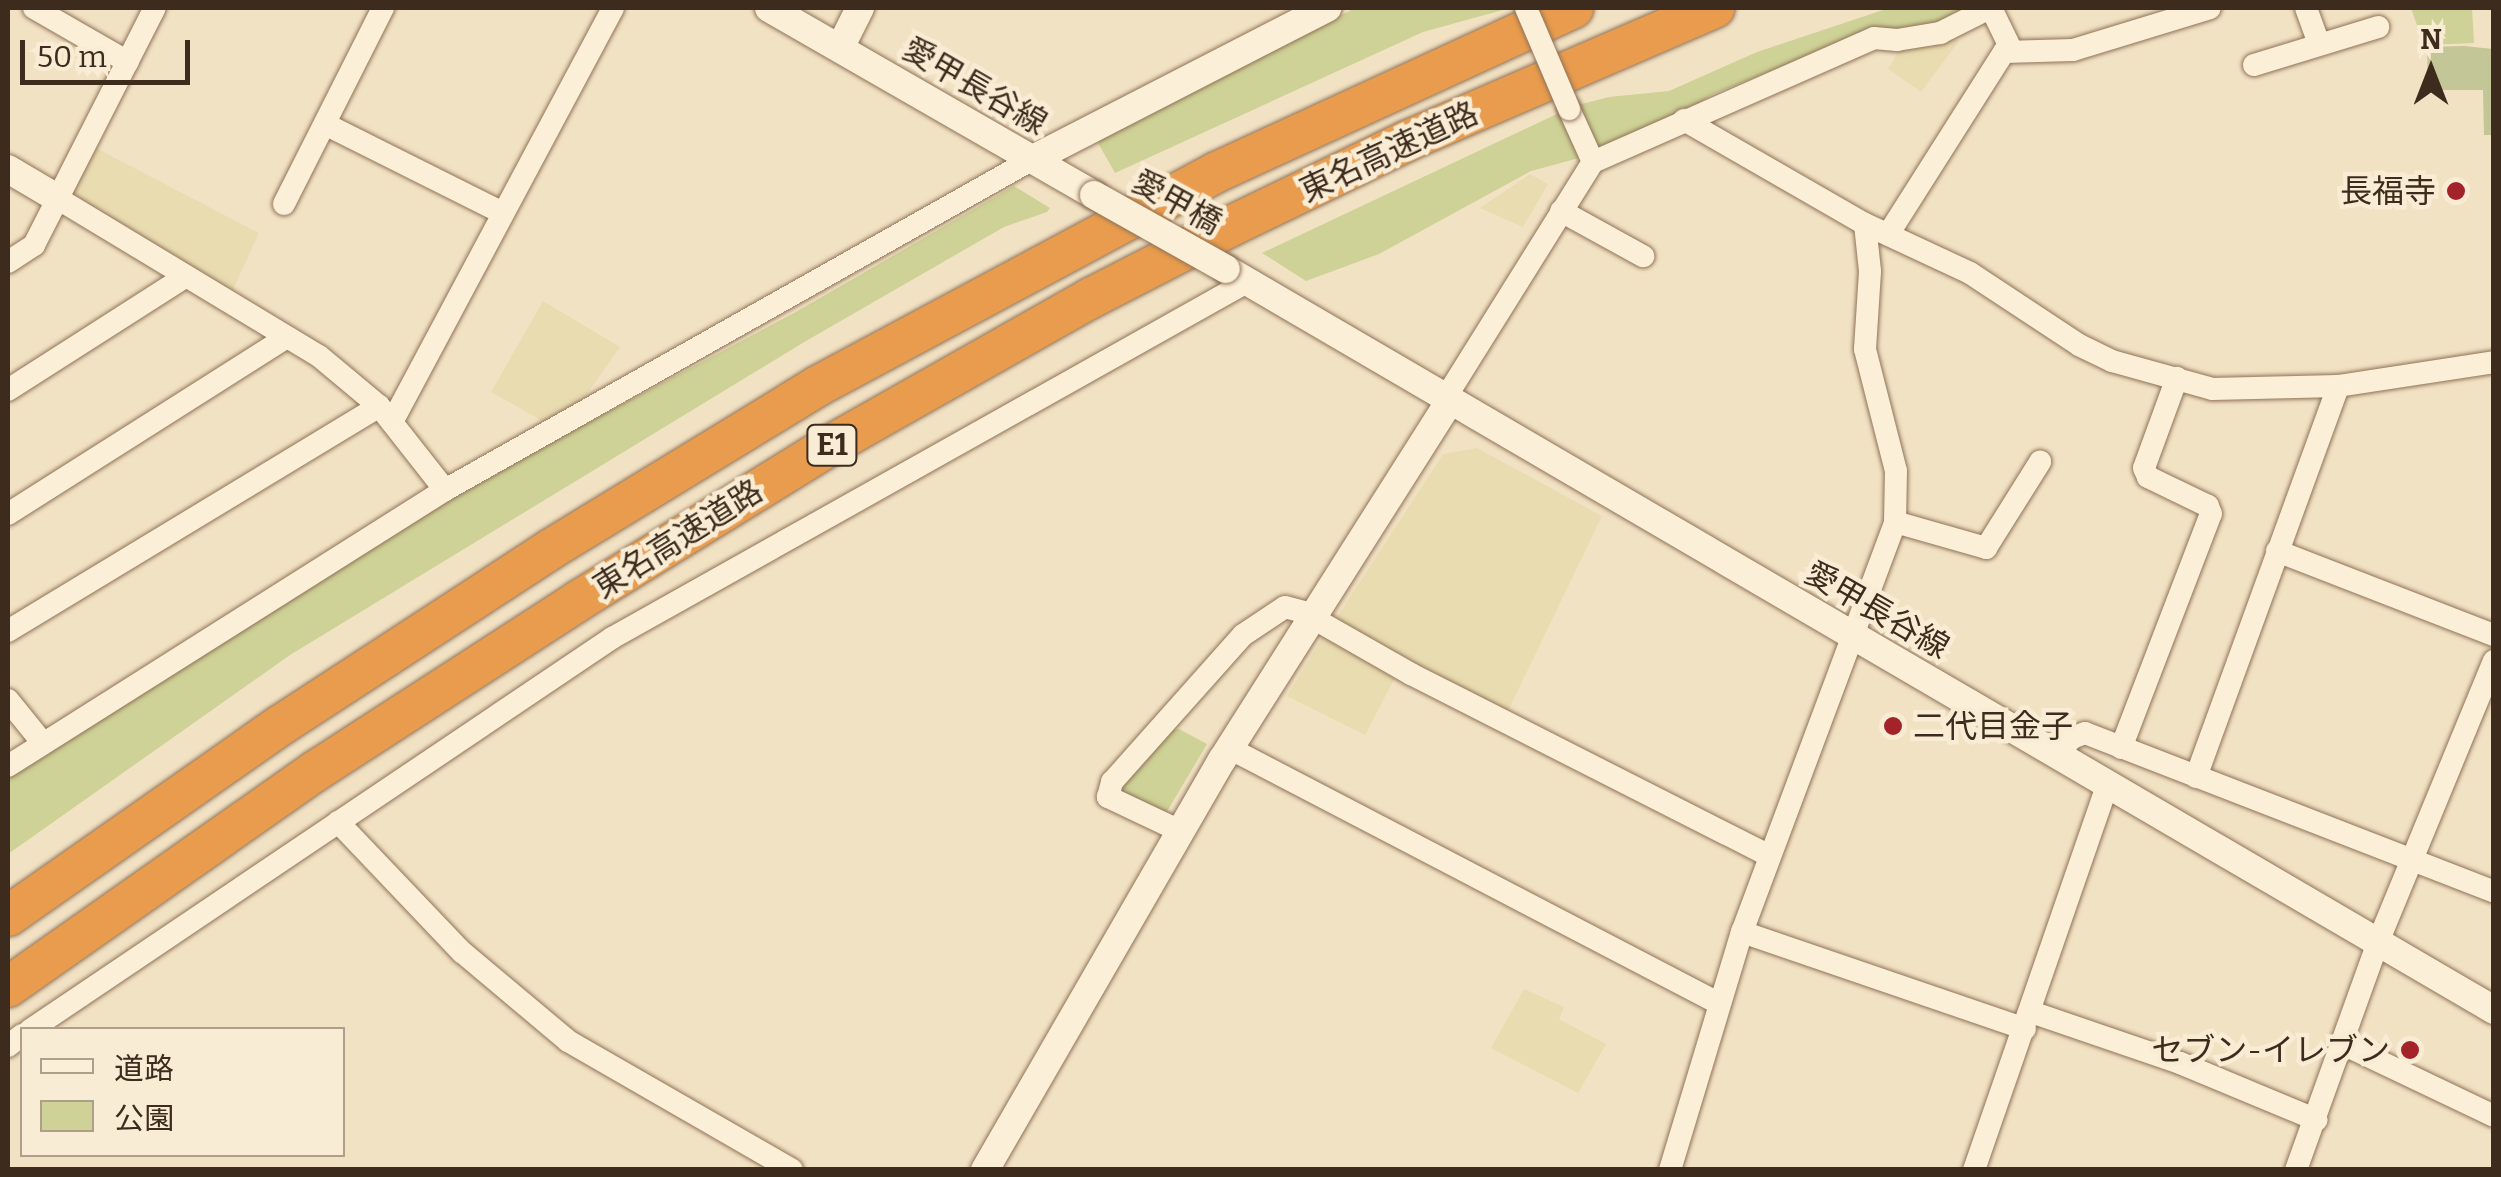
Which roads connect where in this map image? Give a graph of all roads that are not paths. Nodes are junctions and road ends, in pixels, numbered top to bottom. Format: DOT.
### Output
graph roads {
  1 [pos="34,8"];
  2 [pos="155,8"];
  3 [pos="383,8"];
  4 [pos="612,8"];
  5 [pos="769,8"];
  6 [pos="860,8"];
  7 [pos="1327,8"];
  8 [pos="1526,8"];
  9 [pos="1574,8"];
  10 [pos="1715,8"];
  11 [pos="1991,8"];
  12 [pos="2210,8"];
  13 [pos="2306,8"];
  14 [pos="2378,26"];
  15 [pos="2319,44"];
  16 [pos="840,48"];
  17 [pos="2010,49"];
  18 [pos="128,62"];
  19 [pos="2254,65"];
  20 [pos="1684,120"];
  21 [pos="325,124"];
  22 [pos="1033,159"];
  23 [pos="1593,162"];
  24 [pos="8,168"];
  25 [pos="1094,195"];
  26 [pos="57,198"];
  27 [pos="284,204"];
  28 [pos="1561,211"];
  29 [pos="501,212"];
  30 [pos="1865,224"];
  31 [pos="1890,233"];
  32 [pos="1642,256"];
  33 [pos="8,262"];
  34 [pos="185,276"];
  35 [pos="1237,276"];
  36 [pos="287,337"];
  37 [pos="2494,362"];
  38 [pos="2177,378"];
  39 [pos="2338,386"];
  40 [pos="8,390"];
  41 [pos="1450,401"];
  42 [pos="386,414"];
  43 [pos="2041,474"];
  44 [pos="446,490"];
  45 [pos="8,514"];
  46 [pos="1895,522"];
  47 [pos="2277,551"];
  48 [pos="1312,616"];
  49 [pos="8,631"];
  50 [pos="2494,634"];
  51 [pos="1852,636"];
  52 [pos="2494,661"];
  53 [pos="8,700"];
  54 [pos="42,742"];
  55 [pos="1229,748"];
  56 [pos="2121,748"];
  57 [pos="2058,753"];
  58 [pos="8,766"];
  59 [pos="2196,778"];
  60 [pos="2108,782"];
  61 [pos="338,822"];
  62 [pos="1180,831"];
  63 [pos="1770,856"];
  64 [pos="2412,860"];
  65 [pos="2494,892"];
  66 [pos="8,916"];
  67 [pos="1742,932"];
  68 [pos="2378,942"];
  69 [pos="8,988"];
  70 [pos="1718,1003"];
  71 [pos="2494,1010"];
  72 [pos="2028,1020"];
  73 [pos="34,1027"];
  74 [pos="2342,1044"];
  75 [pos="2494,1116"];
  76 [pos="2317,1120"];
  77 [pos="792,1170"];
  78 [pos="985,1170"];
  79 [pos="1670,1170"];
  80 [pos="1974,1170"];
  81 [pos="2296,1170"];
  1 -- 18 [label="street"];
  2 -- 18 [label="street"];
  3 -- 21 [label="street"];
  4 -- 29 [label="street"];
  5 -- 16 [label="street, 愛甲長谷線"];
  6 -- 16 [label="street"];
  7 -- 22 [label="street"];
  8 -- 23 [label="street, bridge"];
  9 -- 66 [label="highway, 東名高速道路 / E1"];
  10 -- 69 [label="highway, 東名高速道路 / E1"];
  11 -- 17 [label="street"];
  11 -- 20 [label="street"];
  12 -- 17 [label="street"];
  13 -- 15 [label="street"];
  14 -- 15 [label="street"];
  15 -- 19 [label="street"];
  16 -- 22 [label="street, 愛甲長谷線"];
  17 -- 31 [label="street"];
  18 -- 26 [label="street"];
  20 -- 23 [label="street"];
  20 -- 30 [label="street"];
  21 -- 27 [label="street"];
  21 -- 29 [label="street"];
  22 -- 25 [label="street, 愛甲長谷線"];
  22 -- 44 [label="street"];
  23 -- 28 [label="street"];
  24 -- 26 [label="street"];
  25 -- 35 [label="street, 愛甲橋, bridge"];
  26 -- 33 [label="street"];
  26 -- 34 [label="street"];
  28 -- 32 [label="street"];
  28 -- 41 [label="street"];
  29 -- 42 [label="street"];
  30 -- 31 [label="street"];
  30 -- 46 [label="street"];
  31 -- 38 [label="street"];
  34 -- 36 [label="street"];
  34 -- 40 [label="street"];
  35 -- 41 [label="street, 愛甲長谷線"];
  35 -- 61 [label="street"];
  36 -- 42 [label="street"];
  36 -- 45 [label="street"];
  37 -- 39 [label="street"];
  38 -- 39 [label="street"];
  38 -- 56 [label="street"];
  39 -- 47 [label="street"];
  41 -- 48 [label="street"];
  41 -- 51 [label="street, 愛甲長谷線"];
  42 -- 44 [label="street"];
  42 -- 49 [label="street"];
  43 -- 46 [label="street"];
  44 -- 54 [label="street"];
  46 -- 51 [label="street"];
  47 -- 50 [label="street"];
  47 -- 59 [label="street"];
  48 -- 55 [label="street"];
  48 -- 62 [label="street"];
  48 -- 63 [label="street"];
  51 -- 57 [label="street, 愛甲長谷線"];
  51 -- 63 [label="street"];
  52 -- 64 [label="street"];
  53 -- 54 [label="street"];
  54 -- 58 [label="street"];
  55 -- 62 [label="street"];
  55 -- 70 [label="street"];
  56 -- 57 [label="street"];
  56 -- 59 [label="street"];
  57 -- 60 [label="street, 愛甲長谷線"];
  59 -- 64 [label="street"];
  60 -- 68 [label="street, 愛甲長谷線"];
  60 -- 72 [label="street"];
  61 -- 73 [label="street"];
  61 -- 77 [label="street"];
  62 -- 78 [label="street"];
  63 -- 67 [label="street"];
  64 -- 65 [label="street"];
  64 -- 68 [label="street"];
  67 -- 70 [label="street"];
  67 -- 72 [label="street"];
  68 -- 71 [label="street, 愛甲長谷線"];
  68 -- 74 [label="street"];
  70 -- 79 [label="street"];
  72 -- 76 [label="street"];
  72 -- 80 [label="street"];
  74 -- 75 [label="street"];
  74 -- 76 [label="street"];
  76 -- 81 [label="street"];
}
